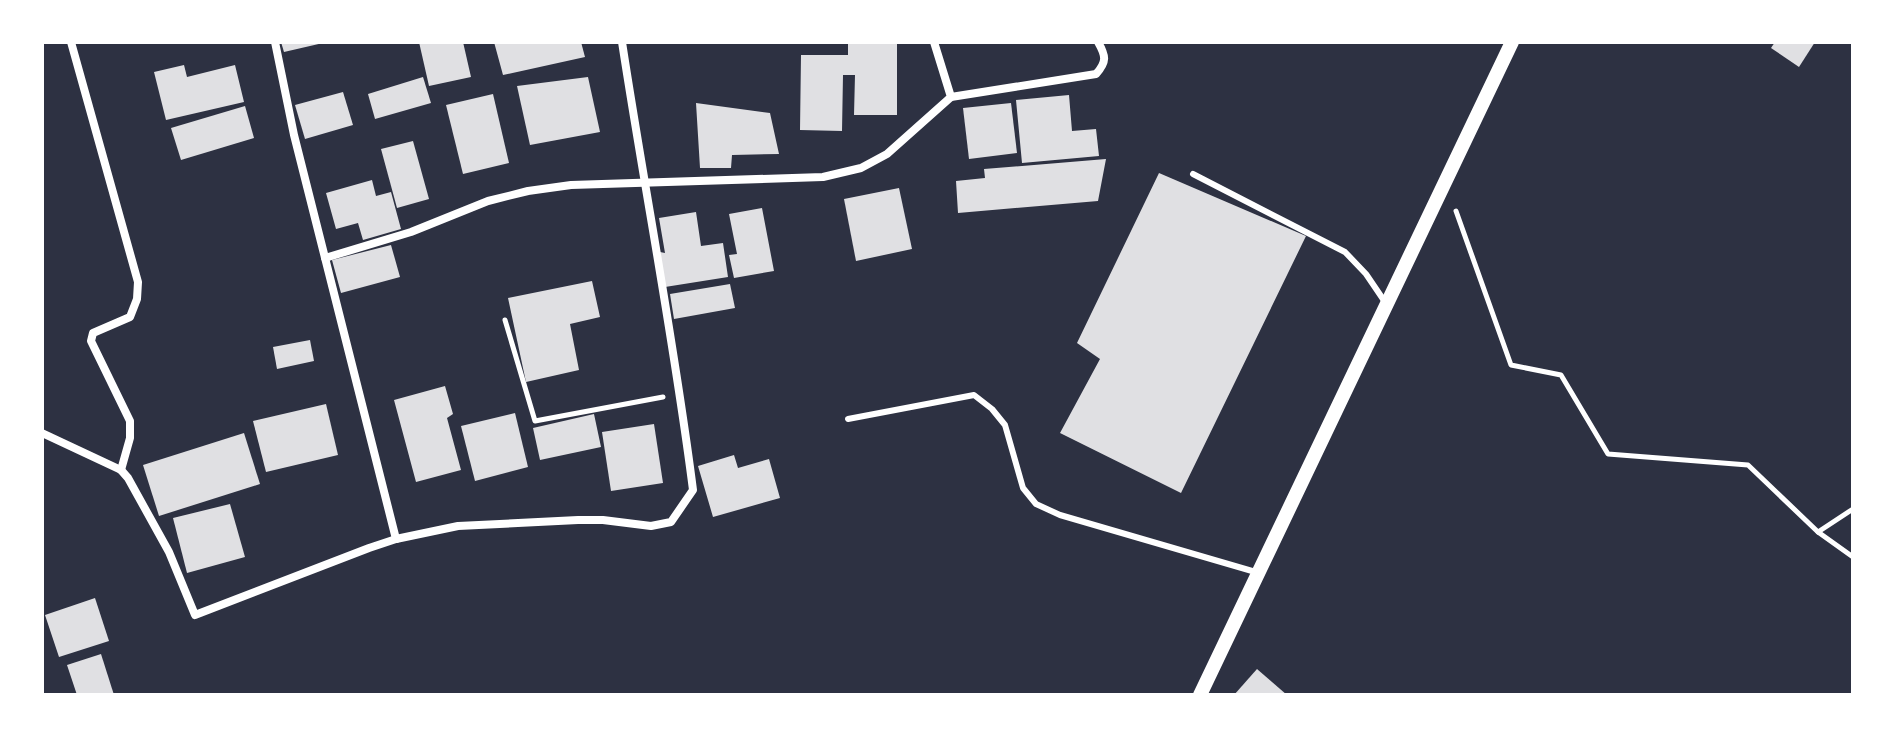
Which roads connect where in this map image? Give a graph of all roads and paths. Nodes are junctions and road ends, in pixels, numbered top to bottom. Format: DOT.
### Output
graph roads {
  1 [pos="71,42"];
  2 [pos="275,42"];
  3 [pos="622,42"];
  4 [pos="934,42"];
  5 [pos="1098,42"];
  6 [pos="1512,42"];
  7 [pos="951,97"];
  8 [pos="1193,174"];
  9 [pos="644,183"];
  10 [pos="1445,183"];
  11 [pos="325,258"];
  12 [pos="1387,305"];
  13 [pos="505,320"];
  14 [pos="680,394"];
  15 [pos="848,419"];
  16 [pos="42,433"];
  17 [pos="121,470"];
  18 [pos="1853,509"];
  19 [pos="1818,532"];
  20 [pos="396,539"];
  21 [pos="1853,557"];
  22 [pos="1259,573"];
  23 [pos="1200,695"];
  1 -- 17 [label="street"];
  2 -- 11 [label="street"];
  3 -- 9 [label="street"];
  4 -- 7 [label="street"];
  5 -- 7 [label="street"];
  6 -- 10 [label="street"];
  7 -- 9 [label="street"];
  8 -- 12 [label="lane"];
  9 -- 11 [label="street"];
  9 -- 14 [label="street"];
  10 -- 12 [label="street"];
  10 -- 19 [label="path"];
  11 -- 20 [label="street"];
  12 -- 22 [label="street"];
  13 -- 14 [label="path"];
  14 -- 20 [label="street"];
  15 -- 22 [label="lane"];
  16 -- 17 [label="street"];
  17 -- 20 [label="street"];
  18 -- 19 [label="path"];
  19 -- 21 [label="path"];
  22 -- 23 [label="street"];
}
